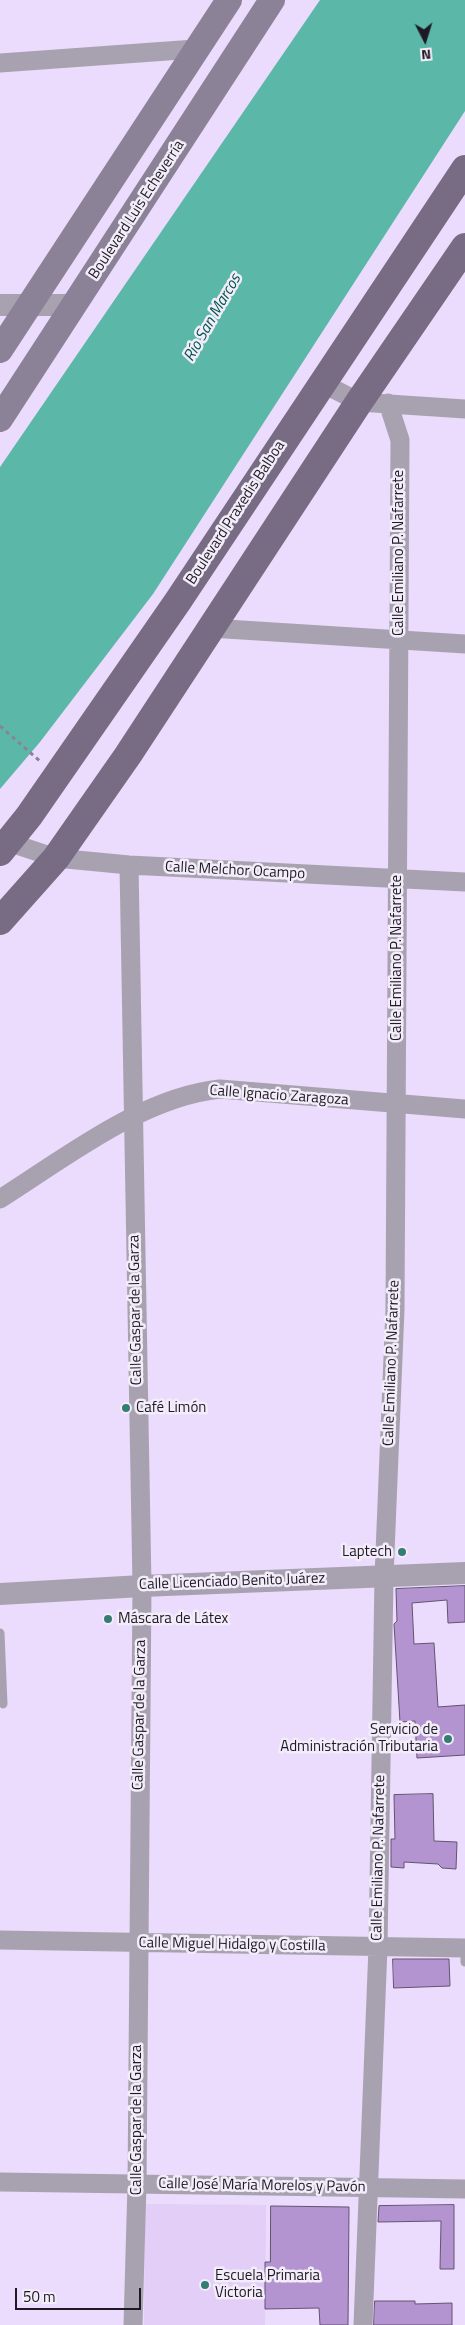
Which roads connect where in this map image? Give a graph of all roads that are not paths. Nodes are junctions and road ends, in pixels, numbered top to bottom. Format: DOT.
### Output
graph roads {
  1 [pos="229,0"];
  2 [pos="272,0"];
  3 [pos="195,50"];
  4 [pos="0,63"];
  5 [pos="465,169"];
  6 [pos="465,247"];
  7 [pos="0,304"];
  8 [pos="32,304"];
  9 [pos="75,305"];
  10 [pos="0,350"];
  11 [pos="322,383"];
  12 [pos="359,402"];
  13 [pos="388,403"];
  14 [pos="465,409"];
  15 [pos="0,419"];
  16 [pos="178,601"];
  17 [pos="215,623"];
  18 [pos="399,641"];
  19 [pos="465,644"];
  20 [pos="4,847"];
  21 [pos="56,858"];
  22 [pos="128,865"];
  23 [pos="398,879"];
  24 [pos="465,882"];
  25 [pos="0,921"];
  26 [pos="396,1104"];
  27 [pos="465,1109"];
  28 [pos="133,1116"];
  29 [pos="0,1198"];
  30 [pos="465,1573"];
  31 [pos="384,1577"];
  32 [pos="142,1586"];
  33 [pos="0,1594"];
  34 [pos="0,1633"];
  35 [pos="3,1704"];
  36 [pos="0,1940"];
  37 [pos="138,1944"];
  38 [pos="378,1947"];
  39 [pos="465,1948"];
  40 [pos="465,1962"];
  41 [pos="0,2182"];
  42 [pos="137,2184"];
  43 [pos="369,2188"];
  44 [pos="465,2189"];
  45 [pos="133,2325"];
  46 [pos="363,2325"];
  1 -- 3 [label="main road"];
  2 -- 9 [label="main road, Boulevard Luis Echeverría"];
  3 -- 4 [label="street"];
  3 -- 8 [label="main road"];
  5 -- 11 [label="main road, Boulevard Praxedis Balboa"];
  6 -- 12 [label="main road"];
  7 -- 8 [label="street"];
  8 -- 9 [label="street"];
  8 -- 10 [label="main road"];
  9 -- 15 [label="main road, Boulevard Luis Echeverría"];
  11 -- 12 [label="street"];
  11 -- 16 [label="main road, Boulevard Praxedis Balboa"];
  12 -- 13 [label="street"];
  12 -- 17 [label="main road"];
  13 -- 14 [label="street"];
  13 -- 18 [label="street, Calle Emiliano P. Nafarrete"];
  16 -- 17 [label="main road"];
  16 -- 20 [label="main road, Boulevard Praxedis Balboa"];
  17 -- 18 [label="street"];
  17 -- 21 [label="main road"];
  18 -- 19 [label="street"];
  18 -- 23 [label="street, Calle Emiliano P. Nafarrete"];
  20 -- 21 [label="street, Calle Melchor Ocampo"];
  21 -- 22 [label="street, Calle Melchor Ocampo"];
  21 -- 25 [label="main road"];
  22 -- 23 [label="street, Calle Melchor Ocampo"];
  22 -- 28 [label="street, Calle Gaspar de la Garza"];
  23 -- 24 [label="street, Calle Melchor Ocampo"];
  23 -- 26 [label="street, Calle Emiliano P. Nafarrete"];
  26 -- 27 [label="street, Calle Ignacio Zaragoza"];
  26 -- 28 [label="street, Calle Ignacio Zaragoza"];
  26 -- 31 [label="street, Calle Emiliano P. Nafarrete"];
  28 -- 29 [label="street, Calle Ignacio Zaragoza"];
  28 -- 32 [label="street, Calle Gaspar de la Garza"];
  30 -- 31 [label="street, Calle Licenciado Benito Juárez"];
  31 -- 32 [label="street, Calle Licenciado Benito Juárez"];
  31 -- 38 [label="street, Calle Emiliano P. Nafarrete"];
  32 -- 33 [label="street, Calle Licenciado Benito Juárez"];
  32 -- 37 [label="street, Calle Gaspar de la Garza"];
  34 -- 35 [label="lane"];
  36 -- 37 [label="street, Calle Miguel Hidalgo y Costilla"];
  37 -- 38 [label="street, Calle Miguel Hidalgo y Costilla"];
  37 -- 42 [label="street, Calle Gaspar de la Garza"];
  38 -- 39 [label="street, Calle Miguel Hidalgo y Costilla"];
  38 -- 43 [label="street, Calle Emiliano P. Nafarrete"];
  39 -- 40 [label="lane"];
  41 -- 42 [label="street, Calle José María Morelos y Pavón"];
  42 -- 43 [label="street, Calle José María Morelos y Pavón"];
  42 -- 45 [label="street, Calle Gaspar de la Garza"];
  43 -- 44 [label="street, Calle José María Morelos y Pavón"];
  43 -- 46 [label="street, Calle Emiliano P. Nafarrete"];
}
